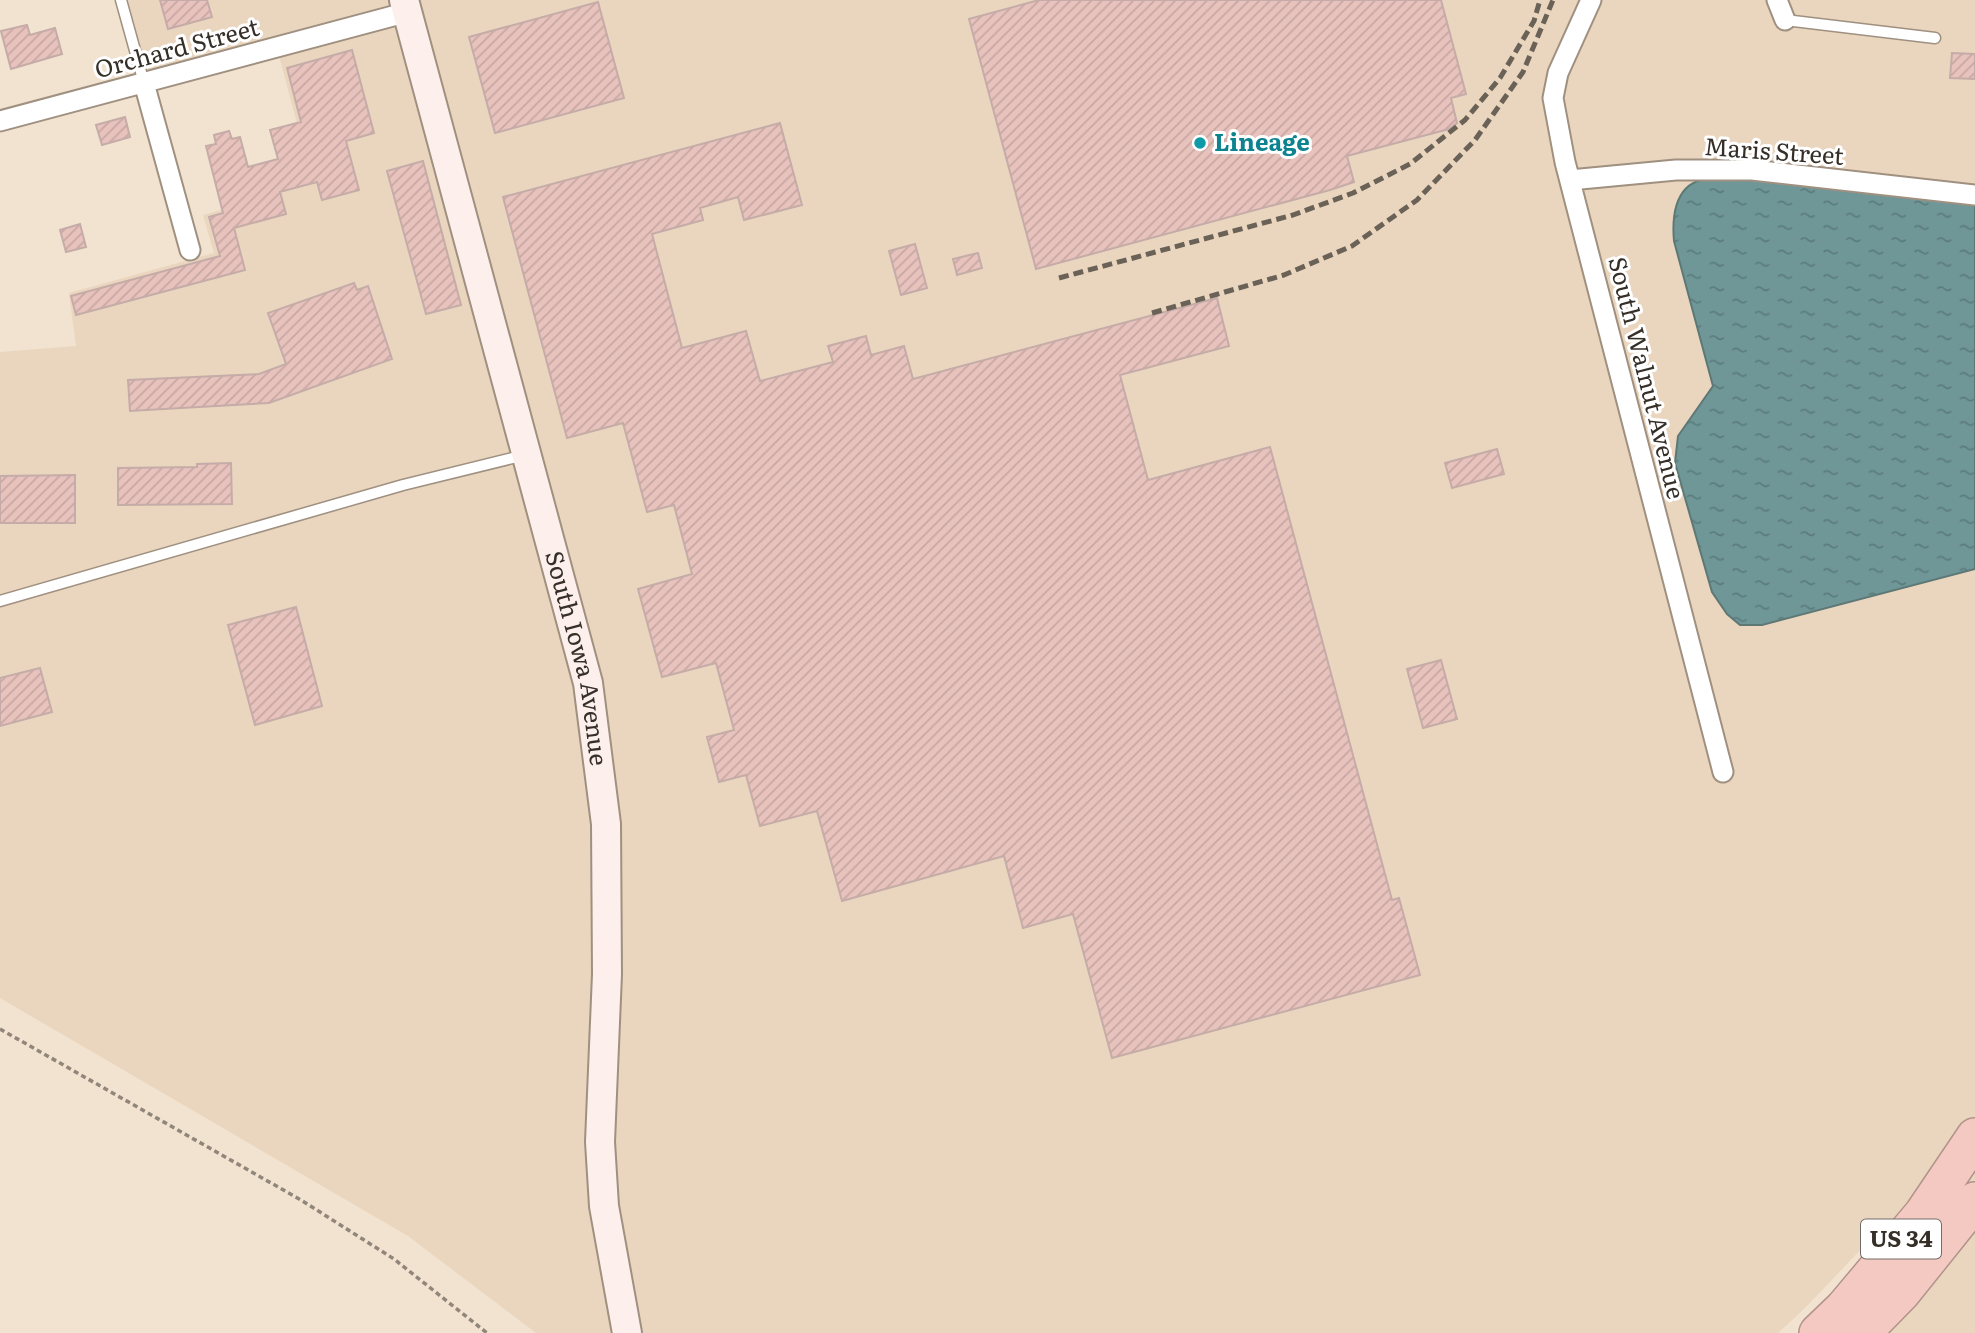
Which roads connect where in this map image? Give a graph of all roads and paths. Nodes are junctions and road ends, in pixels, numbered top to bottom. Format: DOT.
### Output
graph roads {
  1 [pos="121,0"];
  2 [pos="1591,0"];
  3 [pos="1777,0"];
  4 [pos="406,6"];
  5 [pos="1785,20"];
  6 [pos="1934,38"];
  7 [pos="144,83"];
  8 [pos="0,121"];
  9 [pos="1570,180"];
  10 [pos="1975,195"];
  11 [pos="190,250"];
  12 [pos="527,455"];
  13 [pos="0,601"];
  14 [pos="1723,772"];
  15 [pos="0,1029"];
  16 [pos="1975,1137"];
  17 [pos="1975,1201"];
  18 [pos="487,1333"];
  19 [pos="627,1333"];
  20 [pos="1818,1333"];
  21 [pos="1862,1333"];
  1 -- 7 [label="lane"];
  2 -- 9 [label="street, South Walnut Avenue"];
  3 -- 5 [label="street"];
  4 -- 7 [label="street, Orchard Street"];
  4 -- 12 [label="main road, South Iowa Avenue"];
  5 -- 6 [label="lane"];
  7 -- 8 [label="street, Orchard Street"];
  7 -- 11 [label="street"];
  9 -- 10 [label="street, Maris Street"];
  9 -- 14 [label="street, South Walnut Avenue"];
  12 -- 13 [label="lane"];
  12 -- 19 [label="main road, South Iowa Avenue"];
  15 -- 18 [label="path"];
  16 -- 20 [label="highway, US 34"];
  17 -- 21 [label="highway, US 34"];
}
